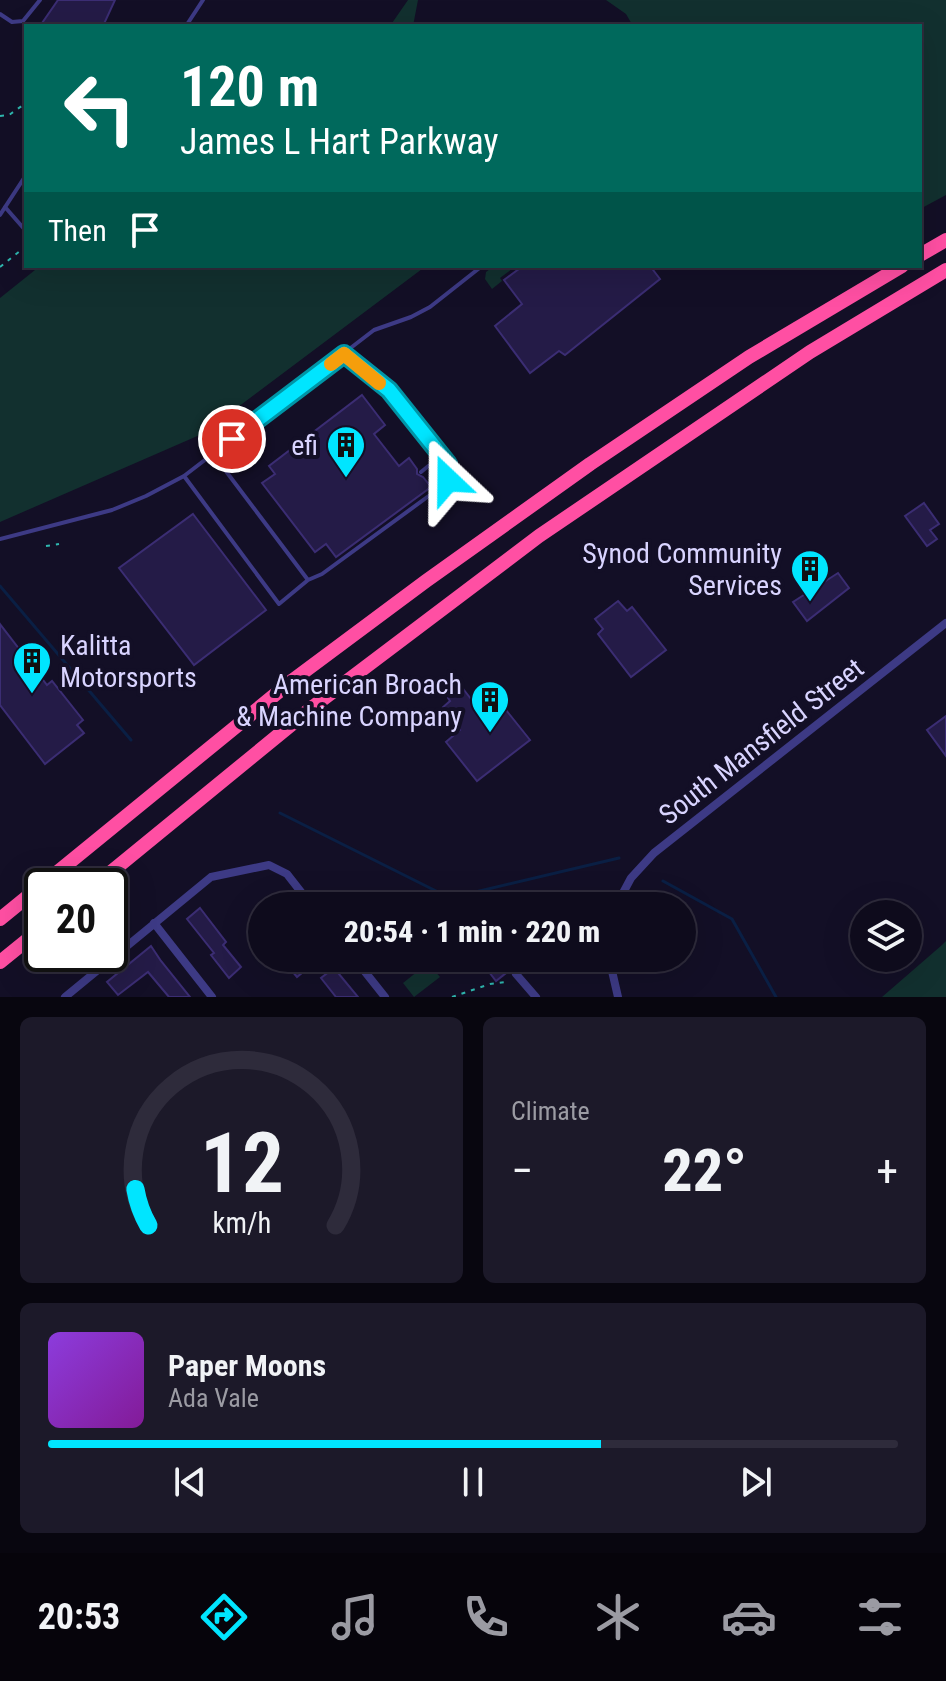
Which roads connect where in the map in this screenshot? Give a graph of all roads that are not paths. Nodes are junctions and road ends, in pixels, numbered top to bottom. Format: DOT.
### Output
graph roads {
  1 [pos="40,0"];
  2 [pos="203,0"];
  3 [pos="0,14"];
  4 [pos="187,24"];
  5 [pos="24,178"];
  6 [pos="5,207"];
  7 [pos="0,215"];
  8 [pos="24,229"];
  9 [pos="946,240"];
  10 [pos="922,254"];
  11 [pos="479,268"];
  12 [pos="899,268"];
  13 [pos="946,270"];
  14 [pos="344,354"];
  15 [pos="213,454"];
  16 [pos="442,455"];
  17 [pos="421,472"];
  18 [pos="184,476"];
  19 [pos="0,539"];
  20 [pos="308,580"];
  21 [pos="946,623"];
  22 [pos="116,868"];
  23 [pos="301,892"];
  24 [pos="624,892"];
  25 [pos="0,919"];
  26 [pos="154,923"];
  27 [pos="24,943"];
  28 [pos="0,962"];
  29 [pos="365,972"];
  30 [pos="611,972"];
  31 [pos="516,974"];
  32 [pos="65,997"];
  33 [pos="212,997"];
  34 [pos="385,997"];
  35 [pos="536,997"];
  36 [pos="618,997"];
  1 -- 3 [label="lane"];
  2 -- 4 [label="lane"];
  5 -- 6 [label="lane"];
  6 -- 7 [label="lane"];
  6 -- 8 [label="lane"];
  9 -- 10 [label="highway"];
  11 -- 14 [label="lane"];
  12 -- 25 [label="highway"];
  13 -- 22 [label="highway"];
  14 -- 15 [label="lane"];
  14 -- 16 [label="lane"];
  15 -- 18 [label="lane"];
  15 -- 20 [label="lane"];
  16 -- 17 [label="lane"];
  16 -- 20 [label="lane"];
  18 -- 19 [label="lane"];
  18 -- 20 [label="lane"];
  21 -- 24 [label="street, South Mansfield Street"];
  23 -- 26 [label="street"];
  26 -- 32 [label="street"];
  26 -- 33 [label="street"];
  27 -- 28 [label="highway"];
  29 -- 34 [label="street"];
  30 -- 36 [label="street"];
  31 -- 35 [label="street"];
}
